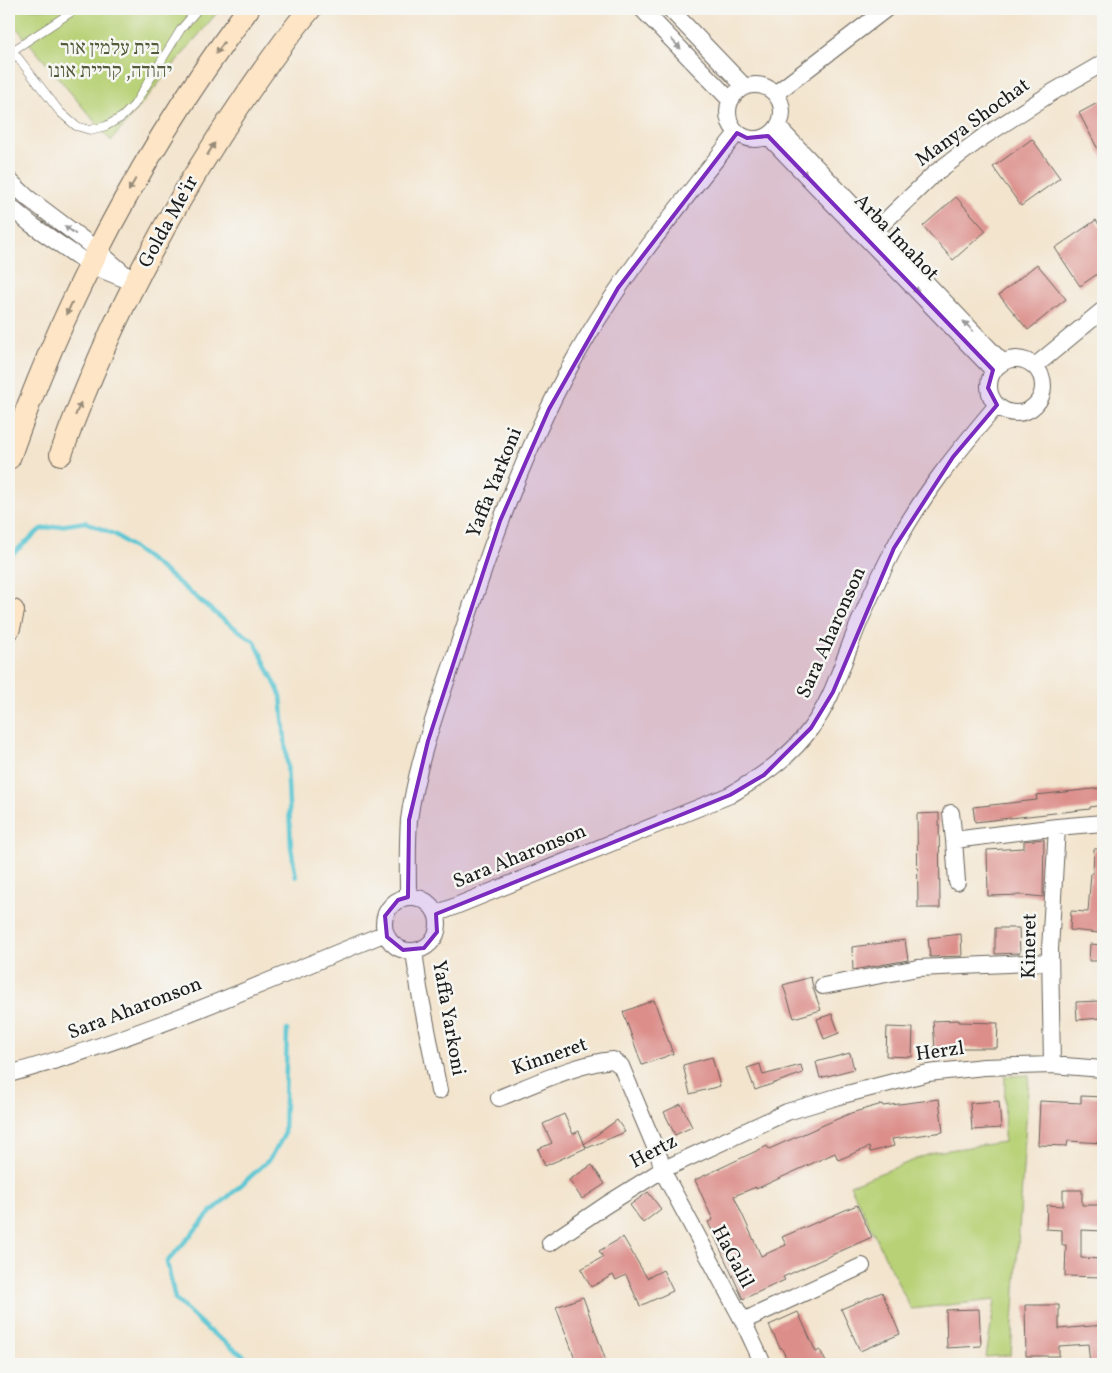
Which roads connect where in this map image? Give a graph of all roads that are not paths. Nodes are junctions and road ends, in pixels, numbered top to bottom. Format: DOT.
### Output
graph roads {
  1 [pos="76,9"];
  2 [pos="198,9"];
  3 [pos="248,9"];
  4 [pos="310,9"];
  5 [pos="642,9"];
  6 [pos="670,9"];
  7 [pos="886,9"];
  8 [pos="11,48"];
  9 [pos="1103,63"];
  10 [pos="744,86"];
  11 [pos="775,94"];
  12 [pos="730,100"];
  13 [pos="773,132"];
  14 [pos="737,133"];
  15 [pos="9,180"];
  16 [pos="9,206"];
  17 [pos="876,230"];
  18 [pos="93,258"];
  19 [pos="135,283"];
  20 [pos="1103,310"];
  21 [pos="998,366"];
  22 [pos="1035,366"];
  23 [pos="997,406"];
  24 [pos="61,454"];
  25 [pos="9,458"];
  26 [pos="951,813"];
  27 [pos="1103,823"];
  28 [pos="1057,827"];
  29 [pos="954,840"];
  30 [pos="957,882"];
  31 [pos="408,897"];
  32 [pos="436,914"];
  33 [pos="386,933"];
  34 [pos="414,951"];
  35 [pos="1050,962"];
  36 [pos="823,986"];
  37 [pos="1052,1065"];
  38 [pos="1103,1069"];
  39 [pos="9,1074"];
  40 [pos="439,1092"];
  41 [pos="499,1098"];
  42 [pos="787,1112"];
  43 [pos="662,1170"];
  44 [pos="550,1243"];
  45 [pos="862,1266"];
  46 [pos="743,1321"];
  47 [pos="763,1364"];
  1 -- 8 [label="lane"];
  2 -- 8 [label="lane"];
  3 -- 18 [label="main road, one-way"];
  19 -- 4 [label="main road, Golda Me'ir, one-way"];
  5 -- 12 [label="street, one-way"];
  6 -- 10 [label="street"];
  7 -- 11 [label="street"];
  9 -- 17 [label="street, Manya Shochat"];
  10 -- 11 [label="street"];
  10 -- 12 [label="street"];
  11 -- 13 [label="street"];
  12 -- 14 [label="street"];
  13 -- 14 [label="street"];
  13 -- 17 [label="street, Arba Imahot"];
  13 -- 21 [label="street, Arba Imahot, one-way"];
  14 -- 31 [label="street, Yaffa Yarkoni"];
  18 -- 15 [label="street, one-way"];
  16 -- 18 [label="street"];
  21 -- 17 [label="street, Arba Imahot, one-way"];
  18 -- 19 [label="street"];
  18 -- 25 [label="main road, one-way"];
  24 -- 19 [label="main road, Golda Me'ir, one-way"];
  20 -- 22 [label="street"];
  21 -- 22 [label="street"];
  21 -- 23 [label="street"];
  22 -- 23 [label="street"];
  23 -- 32 [label="street, Sara Aharonson"];
  26 -- 29 [label="street"];
  27 -- 28 [label="street"];
  28 -- 29 [label="street"];
  28 -- 35 [label="street, Kineret"];
  29 -- 30 [label="street"];
  31 -- 32 [label="street"];
  31 -- 33 [label="street"];
  32 -- 34 [label="street"];
  33 -- 34 [label="street"];
  33 -- 39 [label="street, Sara Aharonson"];
  34 -- 40 [label="street, Yaffa Yarkoni"];
  35 -- 36 [label="street"];
  35 -- 37 [label="street, Kineret"];
  37 -- 38 [label="street, Herzl"];
  37 -- 42 [label="street, Herzl"];
  41 -- 43 [label="street, Kinneret"];
  42 -- 43 [label="street, Hertz"];
  43 -- 44 [label="street, Hertz"];
  43 -- 46 [label="street, HaGalil"];
  45 -- 46 [label="street"];
  46 -- 47 [label="street, HaGalil"];
}
